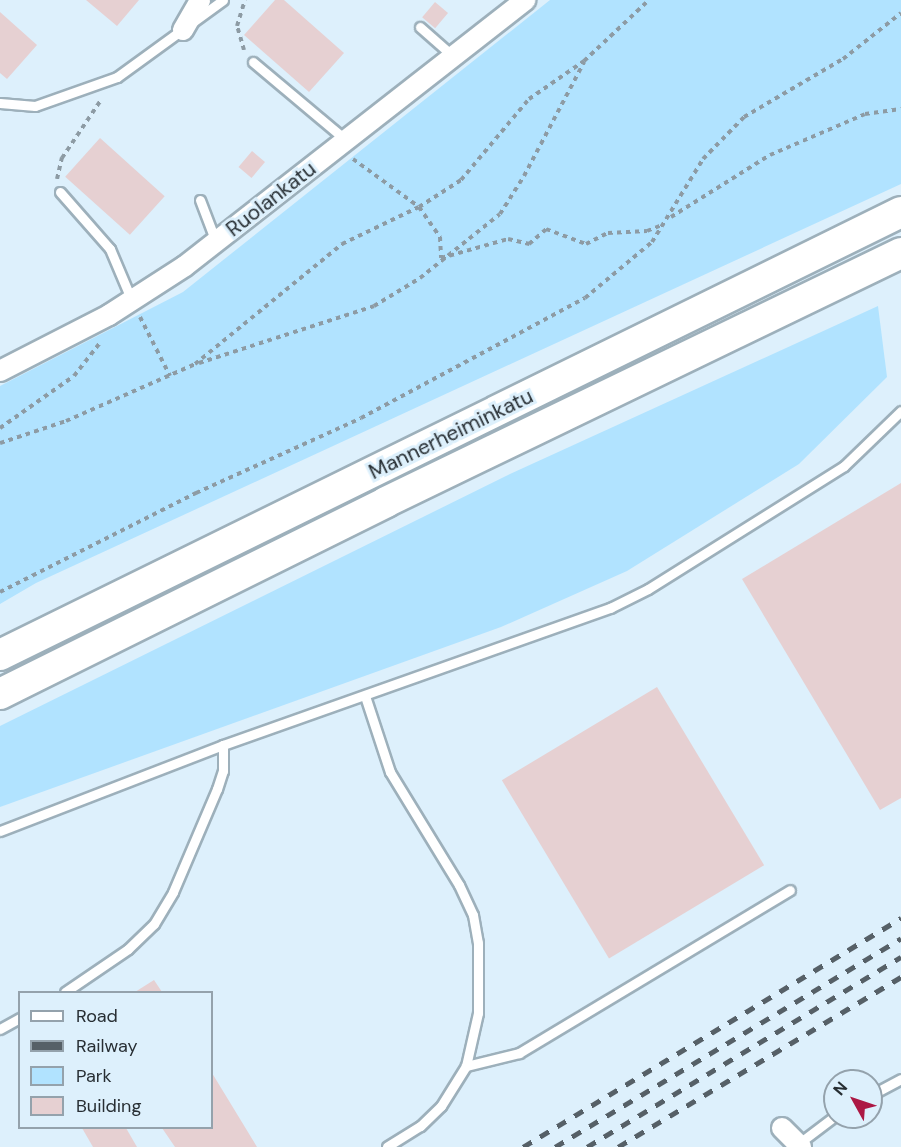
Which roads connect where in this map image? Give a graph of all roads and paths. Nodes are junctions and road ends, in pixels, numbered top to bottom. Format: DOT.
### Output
graph roads {
  1 [pos="200,0"];
  2 [pos="223,0"];
  3 [pos="245,0"];
  4 [pos="525,0"];
  5 [pos="649,0"];
  6 [pos="901,13"];
  7 [pos="420,27"];
  8 [pos="183,30"];
  9 [pos="453,56"];
  10 [pos="584,61"];
  11 [pos="253,62"];
  12 [pos="117,77"];
  13 [pos="0,103"];
  14 [pos="901,109"];
  15 [pos="343,143"];
  16 [pos="60,192"];
  17 [pos="200,200"];
  18 [pos="419,207"];
  19 [pos="901,212"];
  20 [pos="670,217"];
  21 [pos="665,224"];
  22 [pos="216,242"];
  23 [pos="901,253"];
  24 [pos="441,258"];
  25 [pos="132,301"];
  26 [pos="108,315"];
  27 [pos="195,364"];
  28 [pos="0,371"];
  29 [pos="170,376"];
  30 [pos="901,411"];
  31 [pos="0,428"];
  32 [pos="0,443"];
  33 [pos="0,592"];
  34 [pos="0,655"];
  35 [pos="0,694"];
  36 [pos="365,696"];
  37 [pos="223,746"];
  38 [pos="0,831"];
  39 [pos="790,890"];
  40 [pos="68,991"];
  41 [pos="18,1019"];
  42 [pos="0,1029"];
  43 [pos="466,1066"];
  44 [pos="901,1079"];
  45 [pos="883,1089"];
  46 [pos="823,1126"];
  47 [pos="782,1128"];
  48 [pos="799,1146"];
  49 [pos="387,1147"];
  1 -- 8 [label="street"];
  2 -- 8 [label="lane"];
  3 -- 11 [label="path"];
  4 -- 9 [label="street, Ruolankatu"];
  5 -- 10 [label="path"];
  6 -- 20 [label="path"];
  7 -- 9 [label="lane"];
  8 -- 12 [label="lane"];
  9 -- 15 [label="street, Ruolankatu"];
  10 -- 18 [label="path"];
  10 -- 24 [label="path"];
  11 -- 15 [label="lane"];
  12 -- 13 [label="lane"];
  12 -- 16 [label="path"];
  14 -- 20 [label="path"];
  15 -- 18 [label="path"];
  15 -- 22 [label="street, Ruolankatu"];
  16 -- 25 [label="lane"];
  17 -- 22 [label="lane"];
  18 -- 24 [label="path"];
  18 -- 27 [label="path"];
  19 -- 34 [label="main road, Mannerheiminkatu"];
  20 -- 21 [label="path"];
  21 -- 24 [label="path"];
  21 -- 33 [label="path"];
  22 -- 25 [label="street, Ruolankatu"];
  23 -- 35 [label="main road, Mannerheiminkatu"];
  24 -- 27 [label="path"];
  25 -- 26 [label="street, Ruolankatu"];
  25 -- 29 [label="path"];
  26 -- 28 [label="street, Ruolankatu"];
  26 -- 31 [label="path"];
  27 -- 29 [label="path"];
  29 -- 32 [label="path"];
  30 -- 36 [label="lane"];
  36 -- 37 [label="lane"];
  36 -- 43 [label="lane"];
  37 -- 38 [label="lane"];
  37 -- 40 [label="lane"];
  39 -- 43 [label="lane"];
  41 -- 42 [label="lane"];
  43 -- 49 [label="lane"];
  44 -- 45 [label="lane"];
  46 -- 48 [label="lane"];
  47 -- 48 [label="street"];
}
